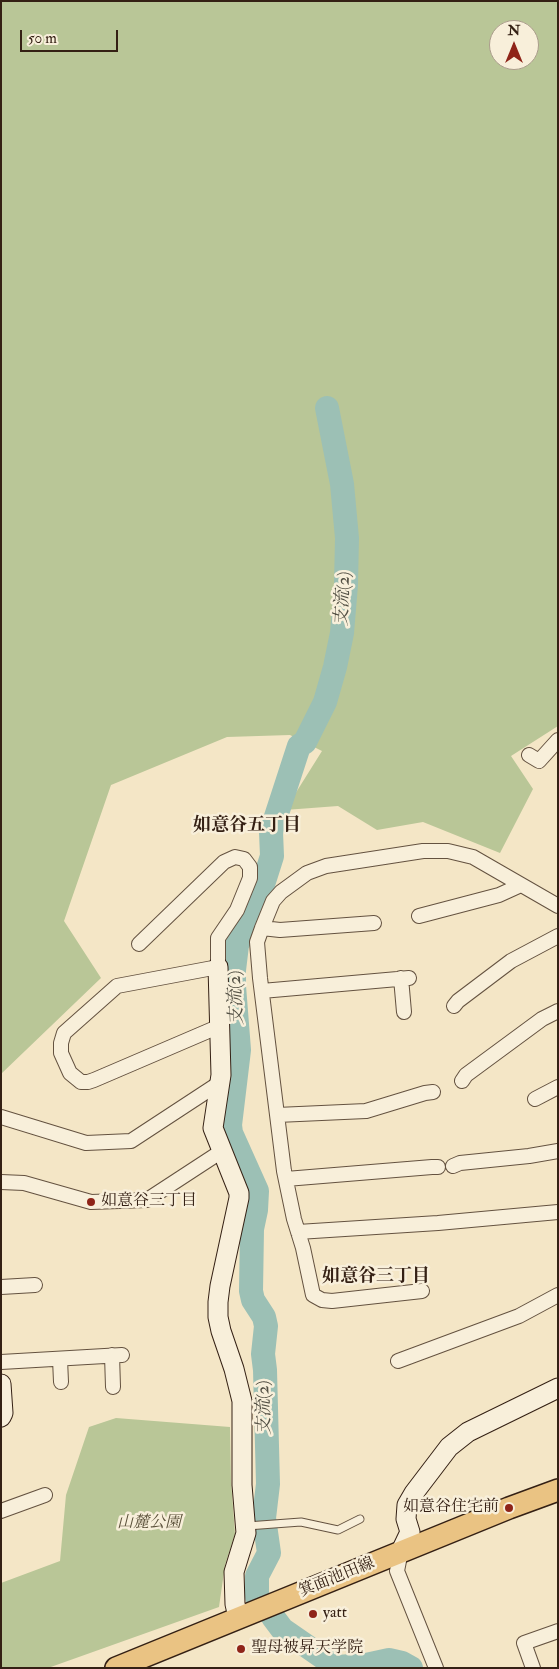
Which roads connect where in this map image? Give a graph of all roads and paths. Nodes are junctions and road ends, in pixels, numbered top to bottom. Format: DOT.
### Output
graph roads {
  1 [pos="558,740"];
  2 [pos="529,756"];
  3 [pos="521,885"];
  4 [pos="558,906"];
  5 [pos="419,916"];
  6 [pos="374,923"];
  7 [pos="262,928"];
  8 [pos="558,936"];
  9 [pos="139,944"];
  10 [pos="218,967"];
  11 [pos="262,991"];
  12 [pos="454,1006"];
  13 [pos="558,1011"];
  14 [pos="404,1012"];
  15 [pos="220,1026"];
  16 [pos="462,1081"];
  17 [pos="221,1082"];
  18 [pos="558,1087"];
  19 [pos="433,1092"];
  20 [pos="535,1099"];
  21 [pos="277,1115"];
  22 [pos="1,1117"];
  23 [pos="222,1150"];
  24 [pos="558,1151"];
  25 [pos="453,1166"];
  26 [pos="438,1168"];
  27 [pos="286,1179"];
  28 [pos="1,1182"];
  29 [pos="558,1212"];
  30 [pos="298,1232"];
  31 [pos="35,1285"];
  32 [pos="1,1287"];
  33 [pos="422,1290"];
  34 [pos="558,1295"];
  35 [pos="60,1359"];
  36 [pos="398,1361"];
  37 [pos="1,1362"];
  38 [pos="61,1382"];
  39 [pos="1,1384"];
  40 [pos="113,1387"];
  41 [pos="558,1388"];
  42 [pos="1,1417"];
  43 [pos="558,1490"];
  44 [pos="45,1495"];
  45 [pos="1,1511"];
  46 [pos="360,1519"];
  47 [pos="252,1525"];
  48 [pos="401,1551"];
  49 [pos="238,1618"];
  50 [pos="558,1630"];
  51 [pos="116,1668"];
  52 [pos="436,1668"];
  53 [pos="533,1668"];
  1 -- 2 [label="street"];
  3 -- 4 [label="street"];
  3 -- 5 [label="street"];
  3 -- 7 [label="street"];
  6 -- 7 [label="street"];
  7 -- 11 [label="street"];
  8 -- 12 [label="street"];
  9 -- 10 [label="street"];
  10 -- 15 [label="street"];
  10 -- 15 [label="street"];
  11 -- 14 [label="street"];
  11 -- 21 [label="street"];
  13 -- 16 [label="street"];
  15 -- 17 [label="street"];
  17 -- 22 [label="street"];
  17 -- 23 [label="street"];
  18 -- 20 [label="street"];
  19 -- 21 [label="street"];
  21 -- 27 [label="street"];
  23 -- 28 [label="street"];
  23 -- 47 [label="street"];
  24 -- 25 [label="street"];
  26 -- 27 [label="street"];
  27 -- 30 [label="street"];
  29 -- 30 [label="street"];
  30 -- 33 [label="street"];
  31 -- 32 [label="street"];
  34 -- 36 [label="street"];
  35 -- 37 [label="street"];
  35 -- 38 [label="street"];
  35 -- 40 [label="street"];
  39 -- 42 [label="street"];
  41 -- 48 [label="street"];
  43 -- 48 [label="main road, 箕面池田線"];
  44 -- 45 [label="street"];
  46 -- 47 [label="lane"];
  47 -- 49 [label="street"];
  48 -- 49 [label="main road, 箕面池田線"];
  48 -- 52 [label="street"];
  49 -- 51 [label="main road, 箕面池田線"];
  50 -- 53 [label="street"];
}
